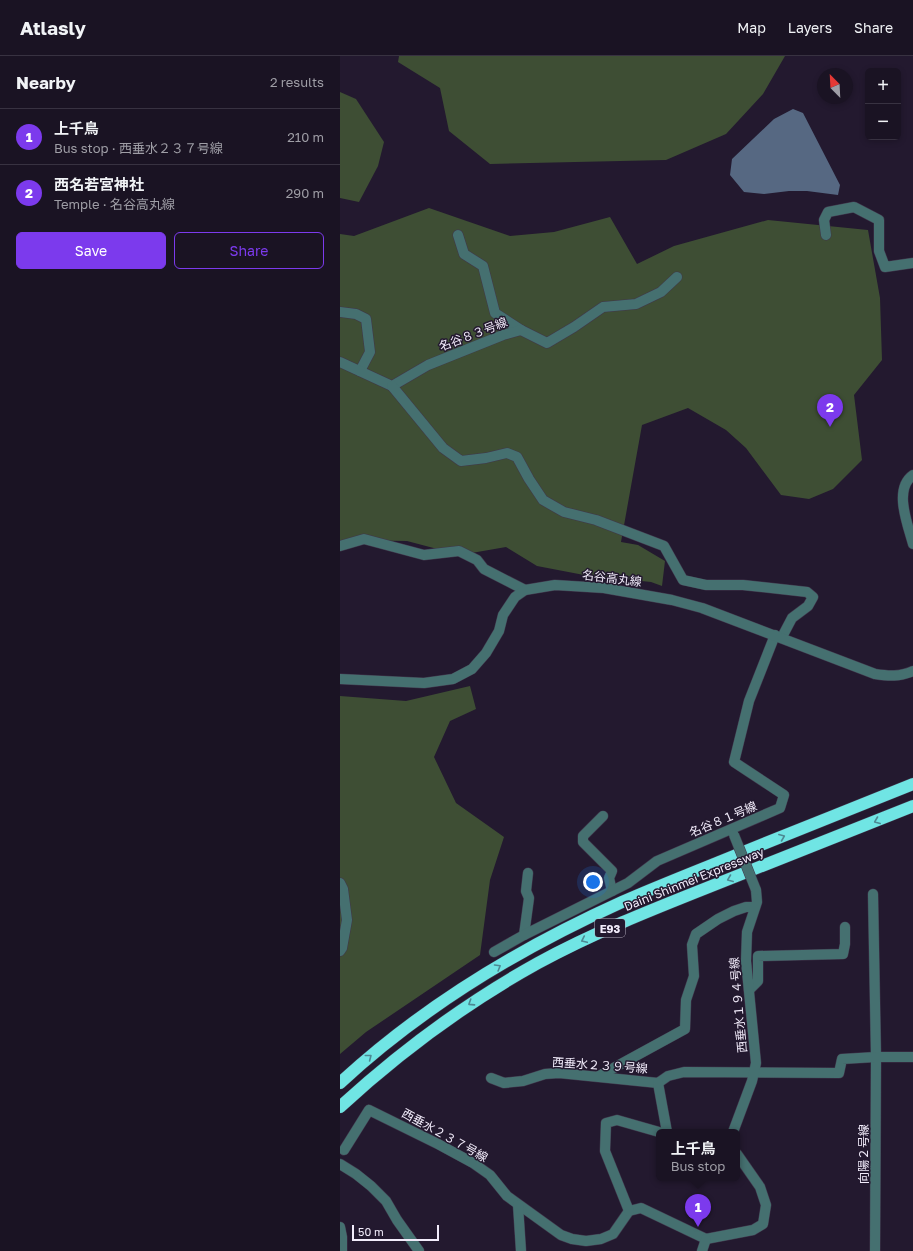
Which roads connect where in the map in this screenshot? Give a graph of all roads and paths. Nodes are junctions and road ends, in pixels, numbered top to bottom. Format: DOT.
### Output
graph roads {
  1 [pos="458,235"];
  2 [pos="826,235"];
  3 [pos="913,263"];
  4 [pos="677,277"];
  5 [pos="340,312"];
  6 [pos="521,330"];
  7 [pos="340,362"];
  8 [pos="360,370"];
  9 [pos="392,386"];
  10 [pos="913,475"];
  11 [pos="913,544"];
  12 [pos="340,546"];
  13 [pos="525,590"];
  14 [pos="779,636"];
  15 [pos="913,671"];
  16 [pos="340,679"];
  17 [pos="913,784"];
  18 [pos="913,806"];
  19 [pos="603,816"];
  20 [pos="733,832"];
  21 [pos="528,873"];
  22 [pos="340,882"];
  23 [pos="612,891"];
  24 [pos="873,894"];
  25 [pos="755,907"];
  26 [pos="845,927"];
  27 [pos="524,935"];
  28 [pos="340,951"];
  29 [pos="494,952"];
  30 [pos="749,990"];
  31 [pos="876,1057"];
  32 [pos="913,1057"];
  33 [pos="754,1073"];
  34 [pos="599,1076"];
  35 [pos="491,1078"];
  36 [pos="340,1083"];
  37 [pos="658,1083"];
  38 [pos="340,1107"];
  39 [pos="667,1129"];
  40 [pos="734,1129"];
  41 [pos="656,1131"];
  42 [pos="344,1150"];
  43 [pos="740,1158"];
  44 [pos="340,1164"];
  45 [pos="518,1204"];
  46 [pos="629,1211"];
  47 [pos="341,1234"];
  48 [pos="706,1239"];
  49 [pos="342,1251"];
  50 [pos="420,1251"];
  51 [pos="520,1251"];
  52 [pos="702,1251"];
  53 [pos="875,1251"];
  1 -- 6 [label="street"];
  2 -- 3 [label="street"];
  4 -- 6 [label="street, 名谷８３号線"];
  5 -- 8 [label="street"];
  6 -- 9 [label="street, 名谷８３号線"];
  7 -- 8 [label="street"];
  8 -- 9 [label="street"];
  9 -- 14 [label="street, 名谷８１号線"];
  10 -- 11 [label="street"];
  12 -- 13 [label="street"];
  13 -- 14 [label="street, 名谷高丸線"];
  13 -- 16 [label="street"];
  14 -- 15 [label="street, 名谷高丸線"];
  14 -- 20 [label="street, 名谷８１号線"];
  36 -- 17 [label="highway, Daini Shinmei Expressway / E93, one-way"];
  18 -- 38 [label="highway, Daini Shinmei Expressway / E93, one-way"];
  19 -- 23 [label="street"];
  20 -- 23 [label="street, 名谷８１号線"];
  20 -- 25 [label="street, 西垂水１９４号線, bridge"];
  21 -- 27 [label="street"];
  22 -- 28 [label="street"];
  23 -- 27 [label="street, 名谷８１号線"];
  24 -- 31 [label="street, 向陽２号線"];
  25 -- 30 [label="street, 西垂水１９４号線"];
  25 -- 34 [label="street"];
  26 -- 30 [label="street"];
  27 -- 29 [label="street, 名谷８１号線"];
  30 -- 33 [label="street, 西垂水１９４号線"];
  31 -- 32 [label="street"];
  31 -- 33 [label="street, 西垂水２３９号線"];
  31 -- 53 [label="street, 向陽２号線"];
  33 -- 37 [label="street, 西垂水２３９号線"];
  33 -- 40 [label="street, 西垂水１９４号線"];
  34 -- 35 [label="street, 西垂水２３９号線"];
  34 -- 37 [label="street, 西垂水２３９号線"];
  37 -- 39 [label="street"];
  41 -- 46 [label="street"];
  42 -- 45 [label="street, 西垂水２３７号線"];
  43 -- 48 [label="street"];
  44 -- 50 [label="street"];
  45 -- 46 [label="street, 西垂水２３７号線"];
  45 -- 51 [label="street"];
  46 -- 48 [label="street"];
  47 -- 49 [label="street"];
  48 -- 52 [label="street"];
}
